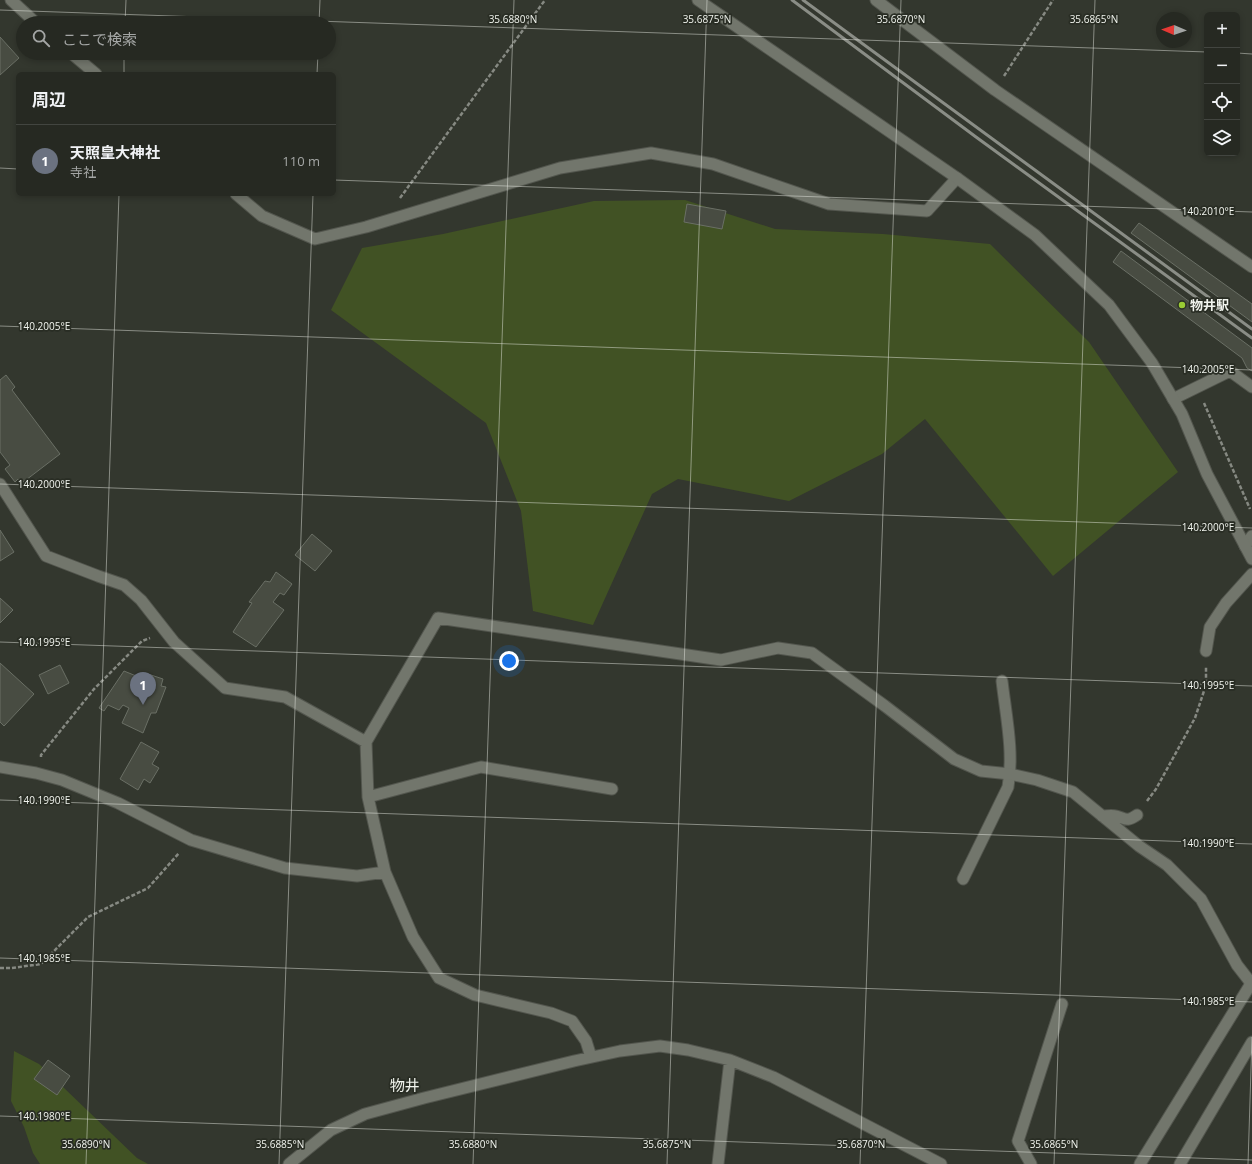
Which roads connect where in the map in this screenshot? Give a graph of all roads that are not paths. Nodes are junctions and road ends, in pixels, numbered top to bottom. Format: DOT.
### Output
graph roads {
  1 [pos="11,0"];
  2 [pos="698,0"];
  3 [pos="876,0"];
  4 [pos="28,16"];
  5 [pos="79,60"];
  6 [pos="94,72"];
  7 [pos="957,178"];
  8 [pos="238,196"];
  9 [pos="1252,267"];
  10 [pos="1252,387"];
  11 [pos="1173,399"];
  12 [pos="0,484"];
  13 [pos="1252,536"];
  14 [pos="1245,546"];
  15 [pos="1252,559"];
  16 [pos="1252,574"];
  17 [pos="1206,651"];
  18 [pos="1002,681"];
  19 [pos="366,742"];
  20 [pos="0,767"];
  21 [pos="1010,774"];
  22 [pos="612,789"];
  23 [pos="368,797"];
  24 [pos="1137,815"];
  25 [pos="1102,816"];
  26 [pos="385,872"];
  27 [pos="963,879"];
  28 [pos="1252,982"];
  29 [pos="1062,1004"];
  30 [pos="1252,1042"];
  31 [pos="591,1057"];
  32 [pos="730,1060"];
  33 [pos="289,1164"];
  34 [pos="718,1164"];
  35 [pos="941,1164"];
  36 [pos="1031,1164"];
  37 [pos="1140,1164"];
  38 [pos="1180,1164"];
  1 -- 4 [label="street"];
  2 -- 7 [label="street"];
  3 -- 9 [label="street"];
  5 -- 6 [label="street"];
  7 -- 8 [label="street"];
  7 -- 11 [label="street"];
  10 -- 11 [label="street"];
  11 -- 14 [label="street"];
  12 -- 19 [label="street"];
  13 -- 14 [label="street"];
  14 -- 15 [label="street"];
  16 -- 17 [label="street"];
  18 -- 21 [label="street"];
  19 -- 21 [label="street"];
  19 -- 23 [label="street"];
  20 -- 26 [label="street"];
  21 -- 25 [label="street"];
  21 -- 27 [label="street"];
  22 -- 23 [label="street"];
  23 -- 26 [label="street"];
  24 -- 25 [label="street"];
  25 -- 28 [label="street"];
  26 -- 31 [label="street"];
  28 -- 37 [label="street"];
  29 -- 36 [label="street"];
  30 -- 38 [label="street"];
  31 -- 32 [label="street"];
  31 -- 33 [label="street"];
  32 -- 34 [label="street"];
  32 -- 35 [label="street"];
}
